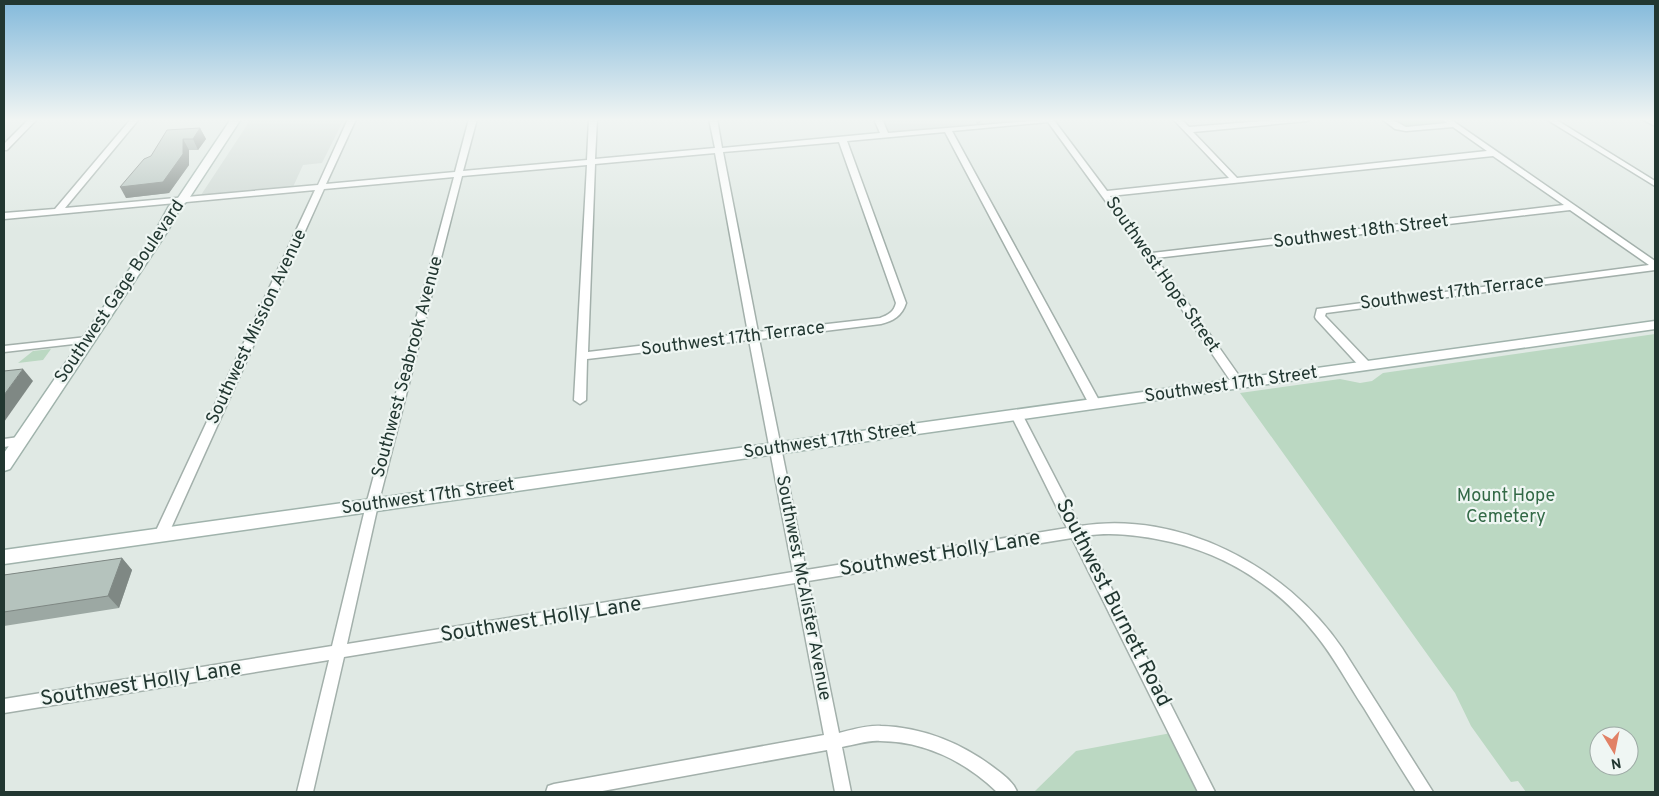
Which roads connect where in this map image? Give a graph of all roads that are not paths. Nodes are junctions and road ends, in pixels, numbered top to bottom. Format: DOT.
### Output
graph roads {
  1 [pos="104,156"];
  2 [pos="211,156"];
  3 [pos="335,156"];
  4 [pos="464,156"];
  5 [pos="591,156"];
  6 [pos="653,156"];
  7 [pos="720,156"];
  8 [pos="848,156"];
  9 [pos="962,156"];
  10 [pos="1076,156"];
  11 [pos="1213,156"];
  12 [pos="1465,156"];
  13 [pos="1499,156"];
  14 [pos="1610,156"];
  15 [pos="591,162"];
  16 [pos="459,174"];
  17 [pos="1236,180"];
  18 [pos="1655,184"];
  19 [pos="322,186"];
  20 [pos="1104,194"];
  21 [pos="182,200"];
  22 [pos="1572,207"];
  23 [pos="58,211"];
  24 [pos="4,216"];
  25 [pos="1150,256"];
  26 [pos="1655,266"];
  27 [pos="1655,325"];
  28 [pos="754,336"];
  29 [pos="87,340"];
  30 [pos="4,349"];
  31 [pos="582,356"];
  32 [pos="1366,366"];
  33 [pos="1238,383"];
  34 [pos="580,400"];
  35 [pos="1095,404"];
  36 [pos="1017,415"];
  37 [pos="19,442"];
  38 [pos="4,443"];
  39 [pos="775,449"];
  40 [pos="4,465"];
  41 [pos="372,505"];
  42 [pos="1078,532"];
  43 [pos="161,534"];
  44 [pos="4,556"];
  45 [pos="800,577"];
  46 [pos="339,653"];
  47 [pos="4,706"];
  48 [pos="834,740"];
  49 [pos="305,792"];
  50 [pos="554,792"];
  51 [pos="844,792"];
  52 [pos="1009,792"];
  53 [pos="1207,792"];
  54 [pos="1425,792"];
  1 -- 23 [label="street"];
  2 -- 21 [label="main road, Southwest Gage Boulevard"];
  3 -- 19 [label="street, Southwest Mission Avenue"];
  4 -- 16 [label="street, Southwest Seabrook Avenue"];
  5 -- 15 [label="street"];
  6 -- 15 [label="street"];
  7 -- 28 [label="street, Southwest McAlister Avenue"];
  8 -- 28 [label="street, Southwest 17th Terrace"];
  9 -- 35 [label="street"];
  10 -- 20 [label="street, Southwest Hope Street"];
  11 -- 17 [label="street"];
  12 -- 17 [label="street"];
  13 -- 22 [label="street"];
  14 -- 18 [label="street"];
  15 -- 16 [label="street"];
  15 -- 31 [label="street"];
  16 -- 19 [label="street"];
  16 -- 41 [label="street, Southwest Seabrook Avenue"];
  17 -- 20 [label="street"];
  19 -- 21 [label="street"];
  19 -- 43 [label="street, Southwest Mission Avenue"];
  20 -- 25 [label="street, Southwest Hope Street"];
  21 -- 23 [label="street"];
  21 -- 29 [label="main road, Southwest Gage Boulevard"];
  22 -- 25 [label="street, Southwest 18th Street"];
  22 -- 26 [label="street"];
  23 -- 24 [label="street"];
  25 -- 33 [label="street, Southwest Hope Street"];
  26 -- 32 [label="street, Southwest 17th Terrace"];
  27 -- 32 [label="main road, Southwest 17th Street"];
  28 -- 31 [label="street, Southwest 17th Terrace"];
  28 -- 39 [label="street, Southwest McAlister Avenue"];
  29 -- 30 [label="street"];
  29 -- 37 [label="main road, Southwest Gage Boulevard"];
  31 -- 34 [label="street"];
  32 -- 33 [label="main road, Southwest 17th Street"];
  33 -- 35 [label="main road, Southwest 17th Street"];
  35 -- 36 [label="main road, Southwest 17th Street"];
  36 -- 39 [label="main road, Southwest 17th Street"];
  36 -- 42 [label="street, Southwest Burnett Road"];
  37 -- 38 [label="street"];
  37 -- 40 [label="main road, Southwest Gage Boulevard"];
  39 -- 41 [label="main road, Southwest 17th Street"];
  39 -- 45 [label="street, Southwest McAlister Avenue"];
  41 -- 43 [label="main road, Southwest 17th Street"];
  41 -- 46 [label="street, Southwest Seabrook Avenue"];
  42 -- 45 [label="street, Southwest Holly Lane"];
  42 -- 53 [label="street, Southwest Burnett Road"];
  42 -- 54 [label="street, Southwest Holly Lane"];
  43 -- 44 [label="main road, Southwest 17th Street"];
  45 -- 46 [label="street, Southwest Holly Lane"];
  45 -- 48 [label="street, Southwest McAlister Avenue"];
  46 -- 47 [label="street, Southwest Holly Lane"];
  46 -- 49 [label="street, Southwest Seabrook Avenue"];
  48 -- 50 [label="street"];
  48 -- 51 [label="street, Southwest McAlister Avenue"];
  48 -- 52 [label="street"];
}
